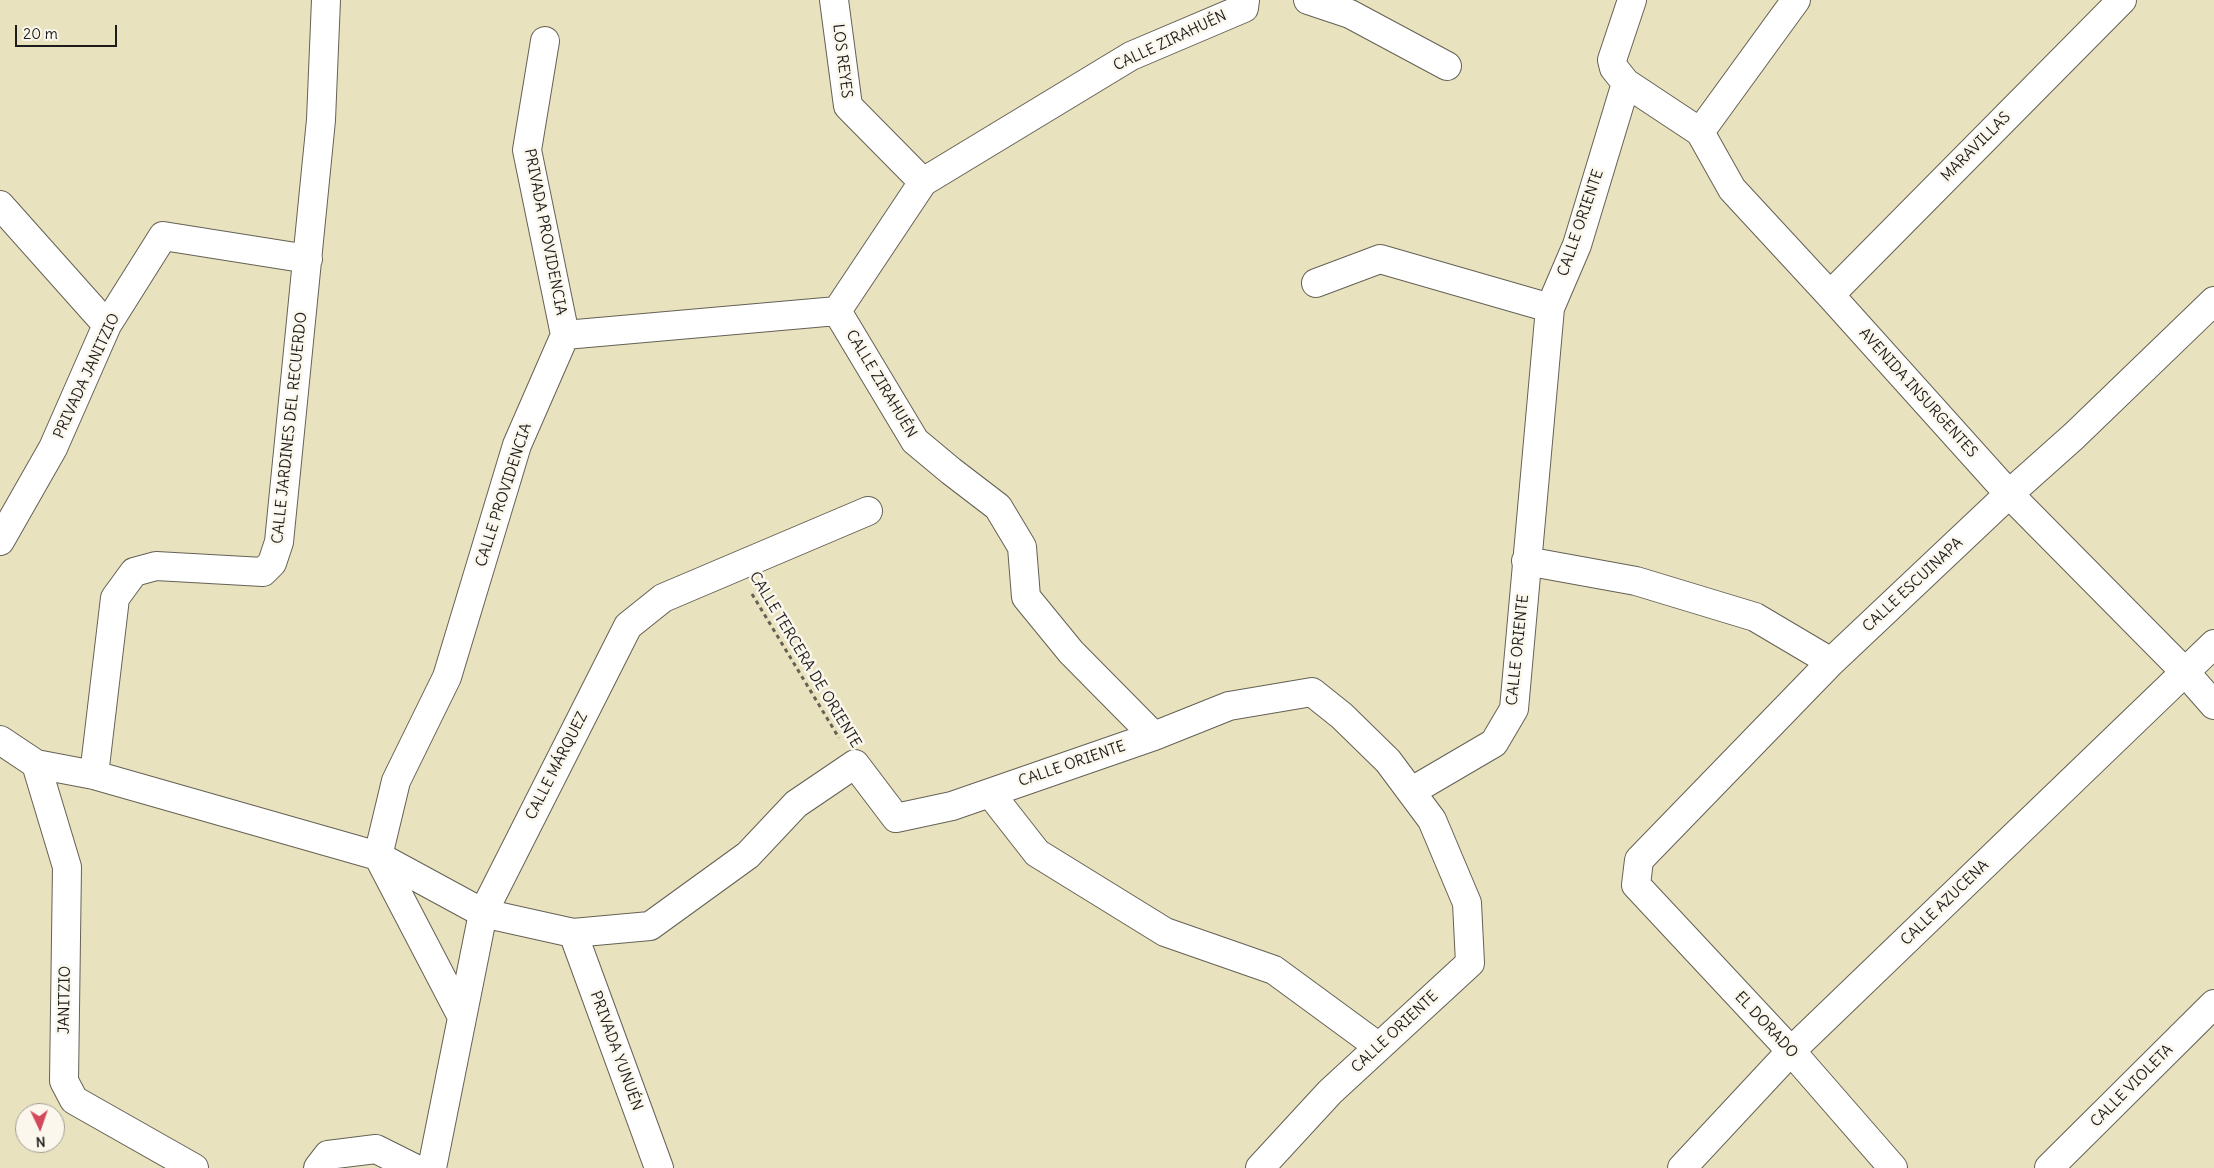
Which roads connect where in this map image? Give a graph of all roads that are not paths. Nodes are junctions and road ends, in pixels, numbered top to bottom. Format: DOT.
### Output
graph roads {
  1 [pos="326,0"];
  2 [pos="834,0"];
  3 [pos="1245,0"];
  4 [pos="1308,0"];
  5 [pos="1632,0"];
  6 [pos="1796,0"];
  7 [pos="2122,0"];
  8 [pos="545,41"];
  9 [pos="1447,66"];
  10 [pos="1626,82"];
  11 [pos="1700,132"];
  12 [pos="923,182"];
  13 [pos="0,205"];
  14 [pos="308,259"];
  15 [pos="1316,283"];
  16 [pos="1830,295"];
  17 [pos="2214,301"];
  18 [pos="1550,308"];
  19 [pos="837,311"];
  20 [pos="108,325"];
  21 [pos="565,335"];
  22 [pos="2009,494"];
  23 [pos="868,511"];
  24 [pos="0,541"];
  25 [pos="1526,561"];
  26 [pos="2214,644"];
  27 [pos="1831,662"];
  28 [pos="2185,672"];
  29 [pos="2214,705"];
  30 [pos="1154,736"];
  31 [pos="0,740"];
  32 [pos="36,764"];
  33 [pos="94,775"];
  34 [pos="1412,791"];
  35 [pos="990,792"];
  36 [pos="378,856"];
  37 [pos="1636,885"];
  38 [pos="483,912"];
  39 [pos="573,933"];
  40 [pos="2214,1004"];
  41 [pos="462,1017"];
  42 [pos="1379,1047"];
  43 [pos="1791,1051"];
  44 [pos="194,1168"];
  45 [pos="318,1168"];
  46 [pos="414,1168"];
  47 [pos="432,1168"];
  48 [pos="659,1168"];
  49 [pos="1260,1168"];
  50 [pos="1682,1168"];
  51 [pos="1893,1168"];
  52 [pos="2049,1168"];
  1 -- 14 [label="street, CALLE JARDINES DEL RECUERDO"];
  2 -- 12 [label="street, LOS REYES"];
  3 -- 12 [label="street, CALLE ZIRAHUÉN"];
  4 -- 9 [label="street"];
  5 -- 10 [label="street"];
  6 -- 11 [label="street"];
  7 -- 16 [label="street, MARAVILLAS"];
  8 -- 21 [label="street, PRIVADA PROVIDENCIA"];
  10 -- 11 [label="street, AVENIDA INSURGENTES"];
  10 -- 18 [label="street, CALLE ORIENTE"];
  11 -- 16 [label="street, AVENIDA INSURGENTES"];
  12 -- 19 [label="street, CALLE ZIRAHUÉN"];
  13 -- 20 [label="street"];
  14 -- 20 [label="street, PRIVADA JANITZIO"];
  14 -- 33 [label="street, CALLE JARDINES DEL RECUERDO"];
  15 -- 18 [label="street"];
  16 -- 22 [label="street, AVENIDA INSURGENTES"];
  17 -- 22 [label="street, CALLE ESCUINAPA"];
  18 -- 25 [label="street, CALLE ORIENTE"];
  19 -- 21 [label="street"];
  19 -- 30 [label="street, CALLE ZIRAHUÉN"];
  20 -- 24 [label="street, PRIVADA JANITZIO"];
  21 -- 36 [label="street, CALLE PROVIDENCIA"];
  22 -- 27 [label="street, CALLE ESCUINAPA"];
  22 -- 28 [label="street, AVENIDA INSURGENTES"];
  23 -- 38 [label="street, CALLE MÁRQUEZ"];
  25 -- 27 [label="street"];
  25 -- 34 [label="street, CALLE ORIENTE"];
  26 -- 28 [label="street, CALLE AZUCENA"];
  27 -- 37 [label="street, CALLE ESCUINAPA"];
  28 -- 29 [label="street, AVENIDA INSURGENTES"];
  28 -- 43 [label="street, CALLE AZUCENA"];
  30 -- 34 [label="street"];
  30 -- 35 [label="street, CALLE ORIENTE"];
  31 -- 32 [label="street"];
  32 -- 33 [label="street"];
  32 -- 44 [label="street, JANITZIO"];
  33 -- 36 [label="street"];
  34 -- 42 [label="street, CALLE ORIENTE"];
  35 -- 39 [label="street, CALLE ORIENTE"];
  35 -- 42 [label="street"];
  36 -- 38 [label="street"];
  36 -- 41 [label="street"];
  37 -- 43 [label="street, EL DORADO"];
  38 -- 39 [label="street"];
  38 -- 41 [label="street, CALLE MÁRQUEZ"];
  39 -- 48 [label="street, PRIVADA YUNUÉN"];
  40 -- 52 [label="street, CALLE VIOLETA"];
  41 -- 47 [label="street, CALLE MÁRQUEZ"];
  42 -- 49 [label="street, CALLE ORIENTE"];
  43 -- 50 [label="street, CALLE AZUCENA"];
  43 -- 51 [label="street, EL DORADO"];
  45 -- 46 [label="street"];
}
